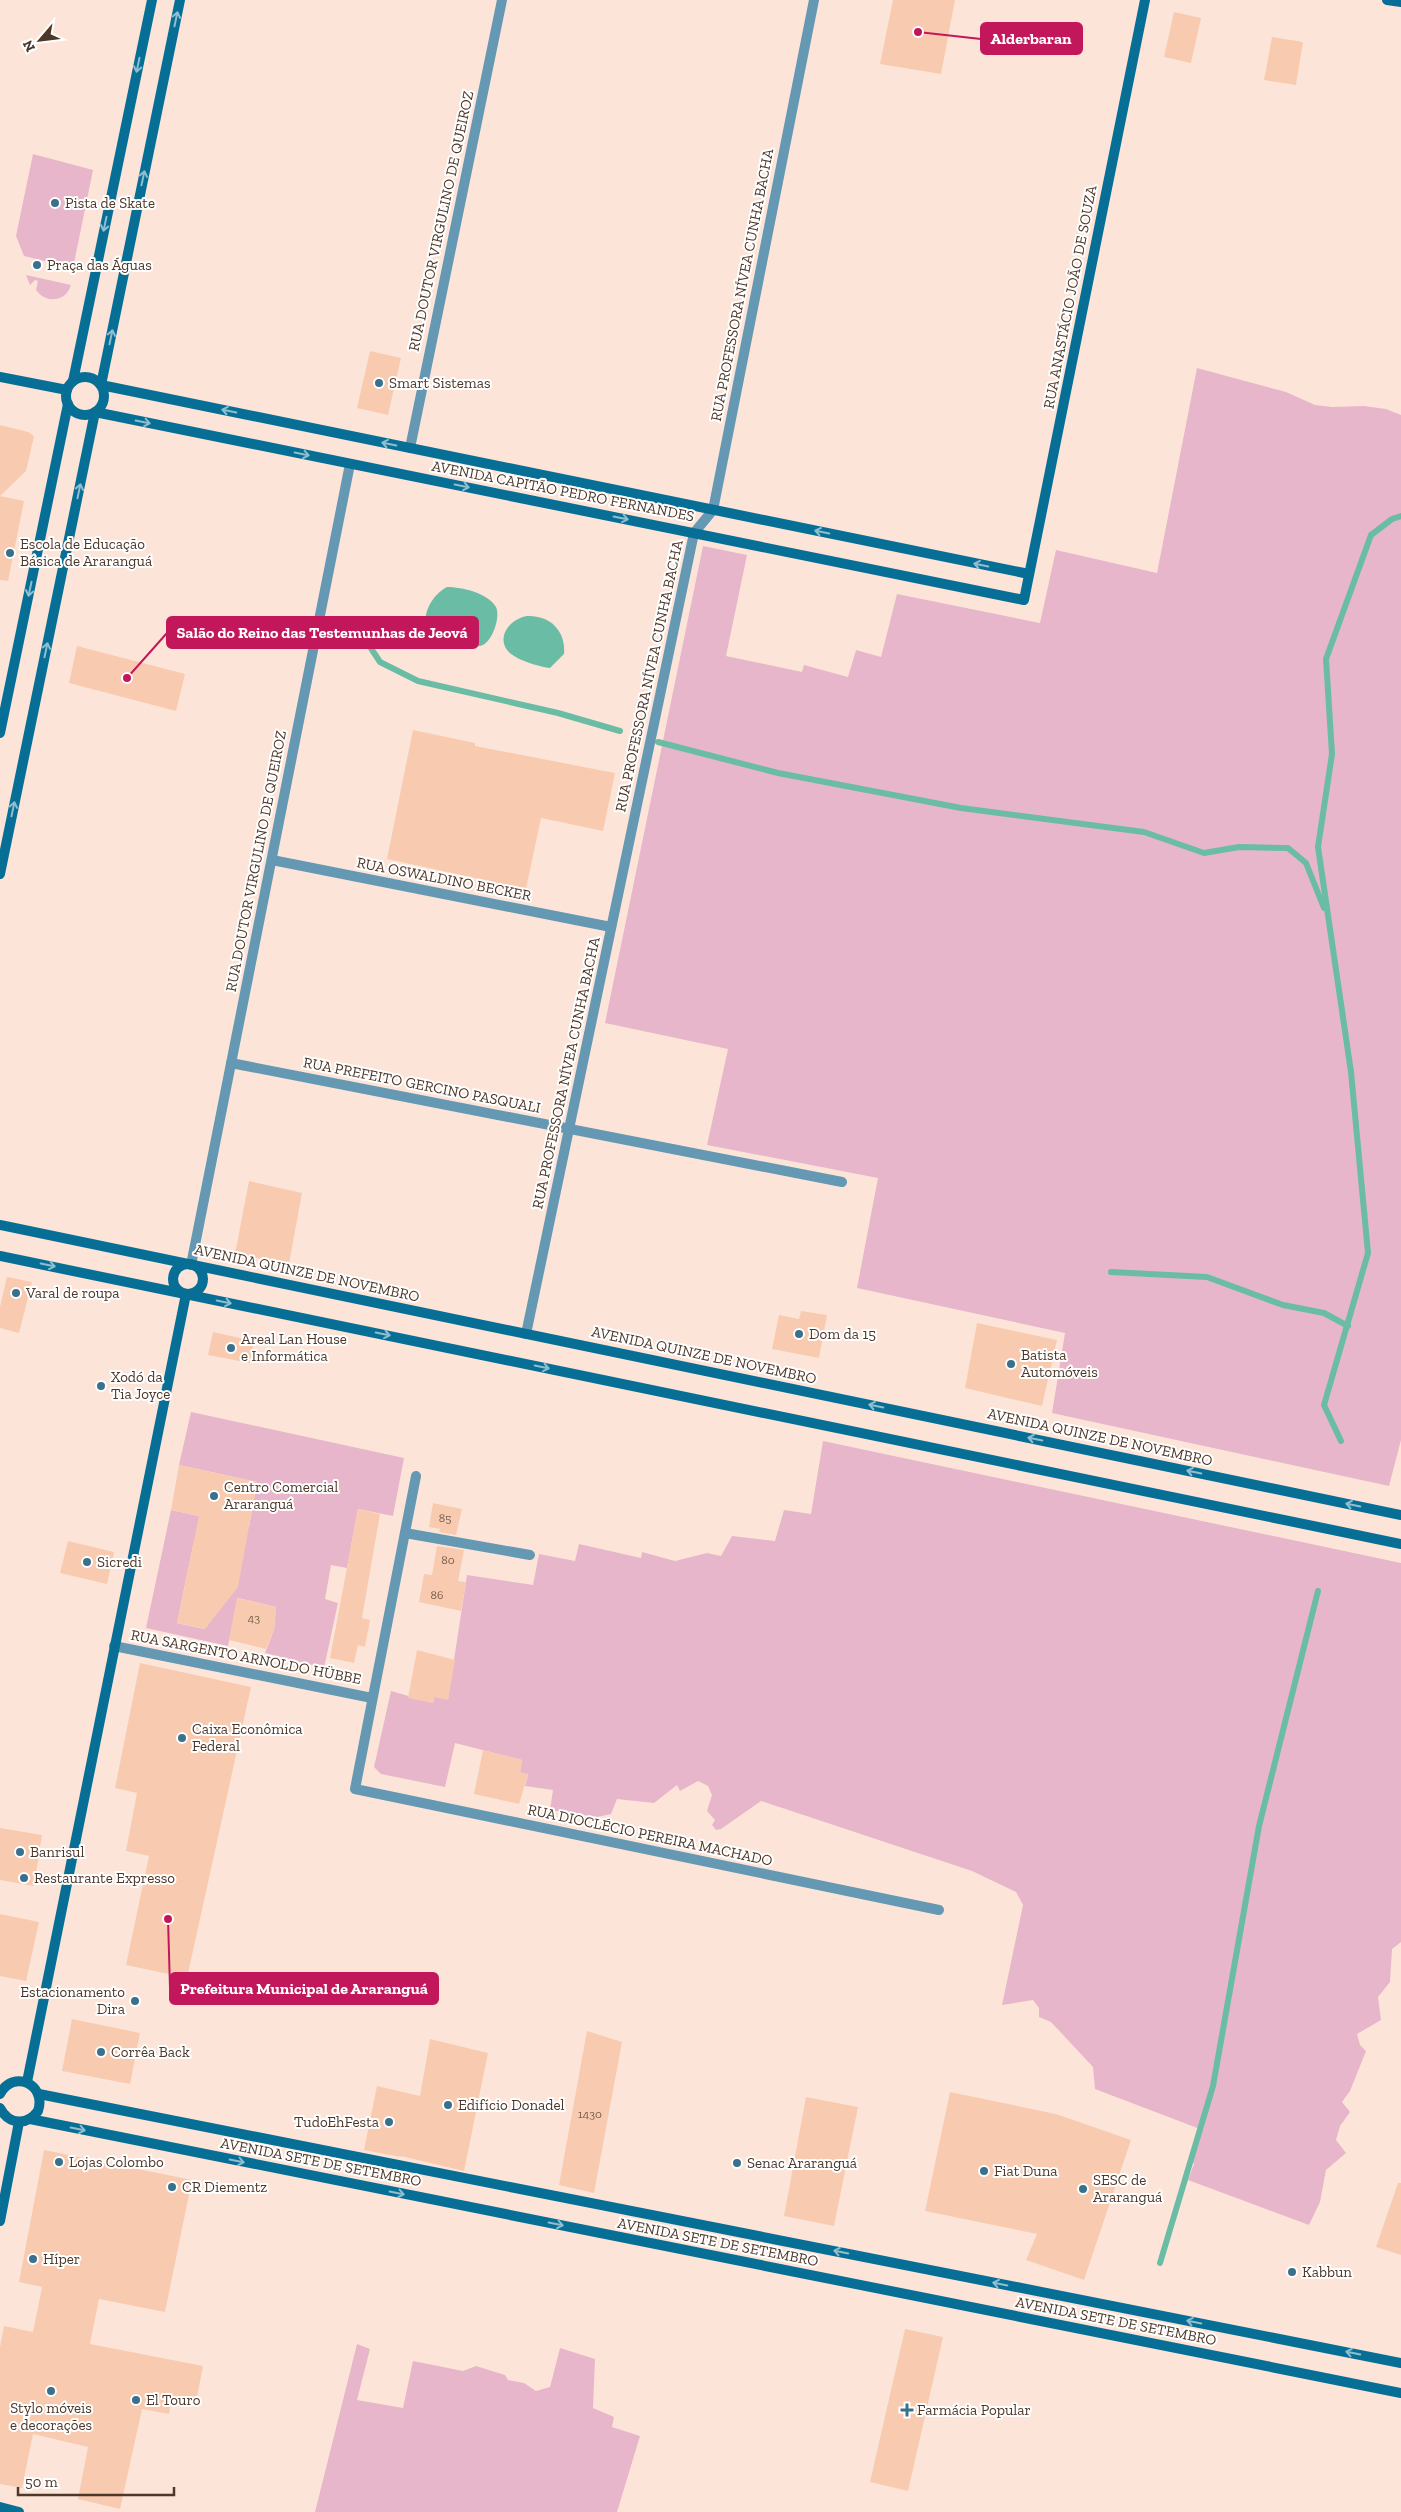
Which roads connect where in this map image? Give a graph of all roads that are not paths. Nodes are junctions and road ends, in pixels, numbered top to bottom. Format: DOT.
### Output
graph roads {
  1 [pos="152,0"];
  2 [pos="180,0"];
  3 [pos="502,0"];
  4 [pos="814,0"];
  5 [pos="1145,0"];
  6 [pos="1387,0"];
  7 [pos="1401,2"];
  8 [pos="0,377"];
  9 [pos="73,381"];
  10 [pos="101,385"];
  11 [pos="67,390"];
  12 [pos="68,404"];
  13 [pos="95,412"];
  14 [pos="410,448"];
  15 [pos="350,464"];
  16 [pos="713,510"];
  17 [pos="694,533"];
  18 [pos="1029,574"];
  19 [pos="1024,600"];
  20 [pos="0,733"];
  21 [pos="272,860"];
  22 [pos="0,874"];
  23 [pos="611,927"];
  24 [pos="231,1063"];
  25 [pos="569,1129"];
  26 [pos="842,1182"];
  27 [pos="0,1225"];
  28 [pos="0,1256"];
  29 [pos="191,1265"];
  30 [pos="186,1294"];
  31 [pos="526,1334"];
  32 [pos="416,1476"];
  33 [pos="1401,1515"];
  34 [pos="405,1533"];
  35 [pos="1401,1544"];
  36 [pos="530,1555"];
  37 [pos="114,1646"];
  38 [pos="372,1698"];
  39 [pos="939,1910"];
  40 [pos="28,2082"];
  41 [pos="1,2089"];
  42 [pos="39,2094"];
  43 [pos="1,2112"];
  44 [pos="30,2120"];
  45 [pos="19,2122"];
  46 [pos="0,2220"];
  47 [pos="1401,2363"];
  48 [pos="1401,2394"];
  49 [pos="0,2507"];
  50 [pos="19,2512"];
  1 -- 9 [label="street, one-way"];
  10 -- 2 [label="street, one-way"];
  3 -- 14 [label="street, RUA DOUTOR VIRGULINO DE QUEIROZ"];
  4 -- 16 [label="street, RUA PROFESSORA NÍVEA CUNHA BACHA"];
  5 -- 18 [label="street, RUA ANASTÁCIO JOÃO DE SOUZA"];
  6 -- 7 [label="street"];
  8 -- 11 [label="street"];
  9 -- 10 [label="street"];
  9 -- 11 [label="street"];
  10 -- 13 [label="street"];
  14 -- 10 [label="street, AVENIDA CAPITÃO PEDRO FERNANDES, one-way"];
  11 -- 12 [label="street"];
  12 -- 13 [label="street"];
  12 -- 20 [label="street, one-way"];
  13 -- 15 [label="street, AVENIDA CAPITÃO PEDRO FERNANDES, one-way"];
  22 -- 13 [label="street, one-way"];
  14 -- 16 [label="street, AVENIDA CAPITÃO PEDRO FERNANDES"];
  15 -- 17 [label="street, AVENIDA CAPITÃO PEDRO FERNANDES, one-way"];
  15 -- 21 [label="street, RUA DOUTOR VIRGULINO DE QUEIROZ"];
  16 -- 17 [label="street, RUA PROFESSORA NÍVEA CUNHA BACHA"];
  18 -- 16 [label="street, AVENIDA CAPITÃO PEDRO FERNANDES, one-way"];
  17 -- 19 [label="street, AVENIDA CAPITÃO PEDRO FERNANDES"];
  17 -- 23 [label="street, RUA PROFESSORA NÍVEA CUNHA BACHA"];
  18 -- 19 [label="street, RUA ANASTÁCIO JOÃO DE SOUZA"];
  21 -- 23 [label="street, RUA OSWALDINO BECKER"];
  21 -- 24 [label="street, RUA DOUTOR VIRGULINO DE QUEIROZ"];
  23 -- 25 [label="street, RUA PROFESSORA NÍVEA CUNHA BACHA"];
  24 -- 25 [label="street, RUA PREFEITO GERCINO PASQUALI"];
  24 -- 29 [label="street, RUA DOUTOR VIRGULINO DE QUEIROZ"];
  25 -- 26 [label="street, RUA PREFEITO GERCINO PASQUALI"];
  25 -- 31 [label="street, RUA PROFESSORA NÍVEA CUNHA BACHA"];
  27 -- 29 [label="street, AVENIDA QUINZE DE NOVEMBRO"];
  28 -- 30 [label="street, one-way"];
  29 -- 30 [label="street"];
  29 -- 30 [label="street"];
  29 -- 31 [label="street, AVENIDA QUINZE DE NOVEMBRO"];
  30 -- 35 [label="street, one-way"];
  30 -- 37 [label="street"];
  33 -- 31 [label="street, AVENIDA QUINZE DE NOVEMBRO, one-way"];
  32 -- 34 [label="street"];
  34 -- 36 [label="street"];
  34 -- 38 [label="street"];
  37 -- 38 [label="street, RUA SARGENTO ARNOLDO HÜBBE"];
  37 -- 40 [label="street"];
  38 -- 39 [label="street, RUA DIOCLÉCIO PEREIRA MACHADO"];
  40 -- 41 [label="street"];
  40 -- 42 [label="street"];
  42 -- 44 [label="street"];
  47 -- 42 [label="street, AVENIDA SETE DE SETEMBRO, one-way"];
  43 -- 45 [label="street"];
  44 -- 45 [label="street"];
  44 -- 48 [label="street, AVENIDA SETE DE SETEMBRO, one-way"];
  45 -- 46 [label="street"];
  49 -- 50 [label="street"];
}
